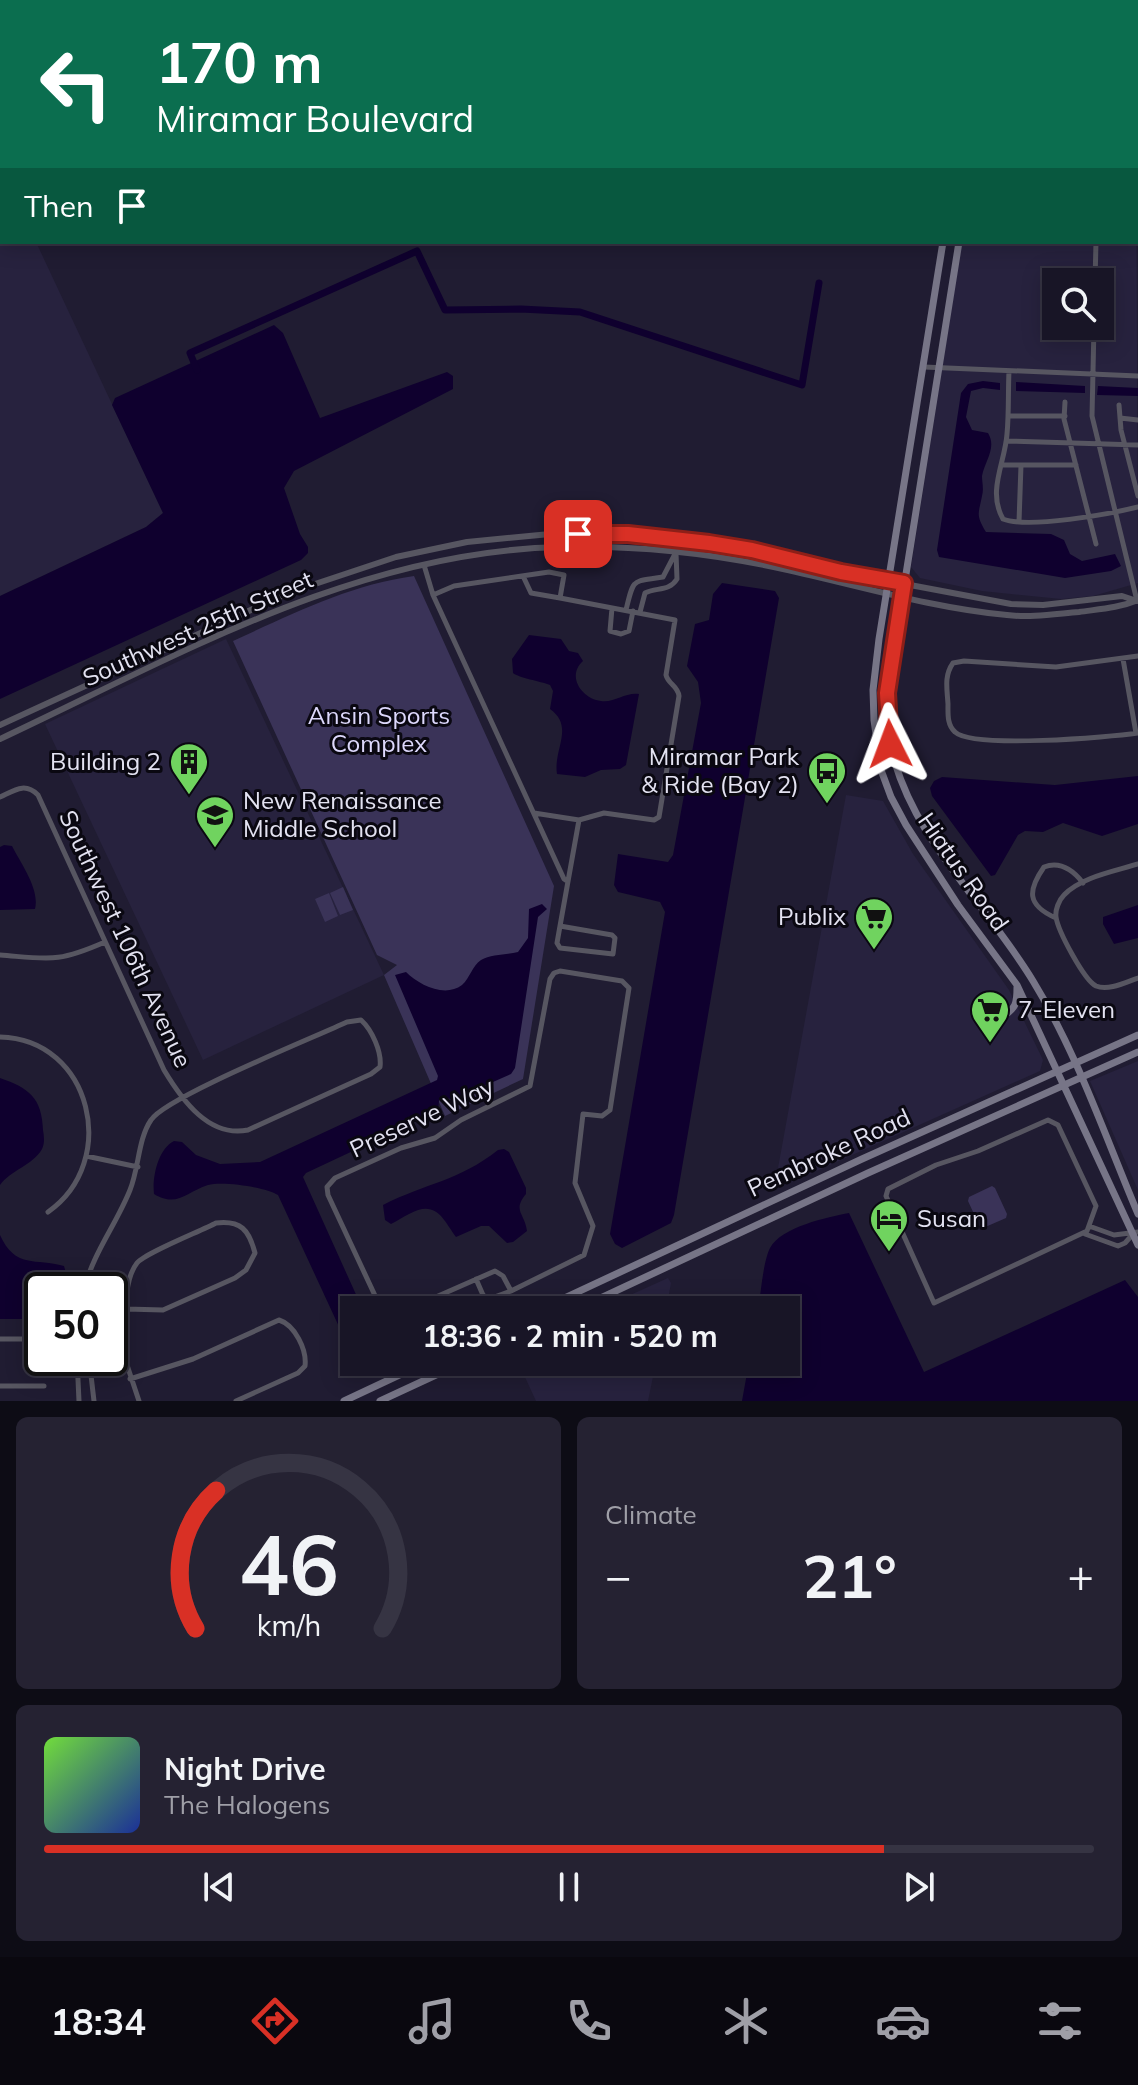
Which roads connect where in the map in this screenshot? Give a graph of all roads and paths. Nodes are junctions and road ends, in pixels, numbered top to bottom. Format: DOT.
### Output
graph roads {
  1 [pos="943,244"];
  2 [pos="959,244"];
  3 [pos="1096,244"];
  4 [pos="1095,268"];
  5 [pos="1094,340"];
  6 [pos="924,367"];
  7 [pos="939,368"];
  8 [pos="1009,371"];
  9 [pos="1093,374"];
  10 [pos="1138,376"];
  11 [pos="1065,402"];
  12 [pos="1119,405"];
  13 [pos="1008,416"];
  14 [pos="1065,416"];
  15 [pos="1120,418"];
  16 [pos="1138,420"];
  17 [pos="1006,441"];
  18 [pos="1070,443"];
  19 [pos="1098,444"];
  20 [pos="1125,445"];
  21 [pos="1138,445"];
  22 [pos="1001,465"];
  23 [pos="1021,465"];
  24 [pos="1076,465"];
  25 [pos="1138,496"];
  26 [pos="1138,507"];
  27 [pos="1115,513"];
  28 [pos="1089,518"];
  29 [pos="1019,522"];
  30 [pos="1096,544"];
  31 [pos="676,552"];
  32 [pos="424,565"];
  33 [pos="523,576"];
  34 [pos="888,579"];
  35 [pos="904,583"];
  36 [pos="885,592"];
  37 [pos="433,595"];
  38 [pos="903,596"];
  39 [pos="560,598"];
  40 [pos="1138,600"];
  41 [pos="612,608"];
  42 [pos="633,611"];
  43 [pos="1138,656"];
  44 [pos="1123,659"];
  45 [pos="0,725"];
  46 [pos="1137,733"];
  47 [pos="0,739"];
  48 [pos="0,797"];
  49 [pos="534,813"];
  50 [pos="579,820"];
  51 [pos="923,825"];
  52 [pos="911,833"];
  53 [pos="1138,864"];
  54 [pos="567,881"];
  55 [pos="1083,883"];
  56 [pos="1056,918"];
  57 [pos="560,926"];
  58 [pos="105,942"];
  59 [pos="0,955"];
  60 [pos="1138,978"];
  61 [pos="1017,985"];
  62 [pos="1002,1017"];
  63 [pos="1138,1035"];
  64 [pos="0,1037"];
  65 [pos="1138,1052"];
  66 [pos="1074,1064"];
  67 [pos="1058,1071"];
  68 [pos="1080,1077"];
  69 [pos="1064,1084"];
  70 [pos="183,1097"];
  71 [pos="86,1156"];
  72 [pos="862,1159"];
  73 [pos="138,1167"];
  74 [pos="868,1173"];
  75 [pos="48,1212"];
  76 [pos="1138,1214"];
  77 [pos="1087,1230"];
  78 [pos="1135,1233"];
  79 [pos="1138,1245"];
  80 [pos="670,1249"];
  81 [pos="676,1263"];
  82 [pos="90,1272"];
  83 [pos="476,1279"];
  84 [pos="511,1291"];
  85 [pos="375,1296"];
  86 [pos="442,1296"];
  87 [pos="569,1296"];
  88 [pos="605,1296"];
  89 [pos="126,1309"];
  90 [pos="0,1339"];
  91 [pos="24,1339"];
  92 [pos="128,1358"];
  93 [pos="78,1376"];
  94 [pos="91,1376"];
  95 [pos="397,1376"];
  96 [pos="433,1376"];
  97 [pos="130,1379"];
  98 [pos="0,1386"];
  99 [pos="44,1386"];
  100 [pos="79,1401"];
  101 [pos="94,1401"];
  102 [pos="139,1401"];
  103 [pos="236,1401"];
  104 [pos="344,1401"];
  105 [pos="380,1401"];
  1 -- 6 [label="main road, Hiatus Road"];
  2 -- 7 [label="main road, Hiatus Road"];
  3 -- 4 [label="street"];
  5 -- 9 [label="street"];
  6 -- 7 [label="street"];
  6 -- 34 [label="main road, Hiatus Road"];
  7 -- 8 [label="street"];
  7 -- 35 [label="main road, Hiatus Road"];
  8 -- 9 [label="street"];
  8 -- 13 [label="street"];
  9 -- 10 [label="street"];
  9 -- 19 [label="street"];
  11 -- 14 [label="street"];
  12 -- 15 [label="street"];
  13 -- 14 [label="street"];
  13 -- 17 [label="street"];
  14 -- 18 [label="street"];
  15 -- 16 [label="street"];
  15 -- 20 [label="street"];
  17 -- 18 [label="street"];
  17 -- 22 [label="street"];
  18 -- 19 [label="street"];
  18 -- 24 [label="street"];
  19 -- 20 [label="street"];
  19 -- 27 [label="street"];
  20 -- 21 [label="street"];
  20 -- 25 [label="street"];
  22 -- 23 [label="street"];
  22 -- 29 [label="street"];
  23 -- 24 [label="street"];
  23 -- 29 [label="street"];
  24 -- 28 [label="street"];
  26 -- 27 [label="street"];
  27 -- 28 [label="street"];
  27 -- 40 [label="street"];
  28 -- 29 [label="street"];
  28 -- 30 [label="street"];
  31 -- 32 [label="street, Southwest 25th Street"];
  31 -- 36 [label="street, Southwest 25th Street"];
  31 -- 42 [label="street"];
  31 -- 42 [label="street"];
  32 -- 37 [label="street"];
  32 -- 47 [label="street, Southwest 25th Street"];
  33 -- 37 [label="street"];
  33 -- 39 [label="street"];
  33 -- 39 [label="street"];
  34 -- 35 [label="street, Southwest 25th Street"];
  34 -- 36 [label="main road, Hiatus Road"];
  34 -- 45 [label="street, Southwest 25th Street"];
  35 -- 38 [label="main road, Hiatus Road"];
  35 -- 40 [label="street, Southwest 25th Street"];
  36 -- 38 [label="street, Southwest 25th Street"];
  36 -- 52 [label="main road, Hiatus Road"];
  37 -- 49 [label="street"];
  38 -- 40 [label="street, Southwest 25th Street"];
  38 -- 51 [label="main road, Hiatus Road"];
  39 -- 41 [label="street"];
  41 -- 42 [label="street"];
  41 -- 42 [label="street"];
  42 -- 50 [label="street"];
  43 -- 44 [label="street"];
  44 -- 46 [label="street"];
  44 -- 46 [label="street"];
  48 -- 58 [label="street, Southwest 106th Avenue"];
  49 -- 50 [label="street"];
  49 -- 54 [label="street"];
  50 -- 54 [label="street"];
  51 -- 52 [label="main road"];
  51 -- 66 [label="main road, Hiatus Road"];
  52 -- 61 [label="main road, Hiatus Road"];
  53 -- 55 [label="street"];
  54 -- 57 [label="street"];
  55 -- 56 [label="street"];
  55 -- 56 [label="street"];
  56 -- 60 [label="street"];
  57 -- 57 [label="street"];
  58 -- 59 [label="street"];
  58 -- 70 [label="street, Southwest 106th Avenue"];
  61 -- 62 [label="main road"];
  61 -- 67 [label="main road, Hiatus Road"];
  63 -- 66 [label="main road, Pembroke Road"];
  64 -- 71 [label="street"];
  65 -- 68 [label="main road, Pembroke Road"];
  66 -- 67 [label="main road, Pembroke Road"];
  66 -- 68 [label="main road, Hiatus Road"];
  67 -- 69 [label="main road, Hiatus Road"];
  67 -- 72 [label="main road, Pembroke Road"];
  68 -- 69 [label="main road, Pembroke Road"];
  68 -- 76 [label="main road, Hiatus Road"];
  69 -- 74 [label="main road, Pembroke Road"];
  69 -- 78 [label="main road, Hiatus Road"];
  70 -- 70 [label="street, Southwest 106th Avenue"];
  70 -- 73 [label="street"];
  71 -- 73 [label="street"];
  71 -- 75 [label="street"];
  72 -- 74 [label="main road"];
  72 -- 80 [label="main road, Pembroke Road"];
  73 -- 82 [label="street"];
  74 -- 81 [label="main road, Pembroke Road"];
  77 -- 77 [label="street"];
  77 -- 78 [label="street"];
  77 -- 78 [label="street"];
  78 -- 79 [label="main road, Hiatus Road"];
  80 -- 81 [label="main road"];
  80 -- 87 [label="main road, Pembroke Road"];
  81 -- 88 [label="main road, Pembroke Road"];
  83 -- 84 [label="street"];
  83 -- 84 [label="street"];
  83 -- 86 [label="street, Preserve Way"];
  84 -- 85 [label="street, Preserve Way"];
  89 -- 89 [label="street"];
  90 -- 91 [label="street"];
  92 -- 97 [label="street"];
  93 -- 100 [label="street"];
  94 -- 101 [label="street"];
  95 -- 104 [label="main road"];
  96 -- 105 [label="main road"];
  97 -- 102 [label="street"];
  97 -- 103 [label="street"];
  98 -- 99 [label="street"];
}
